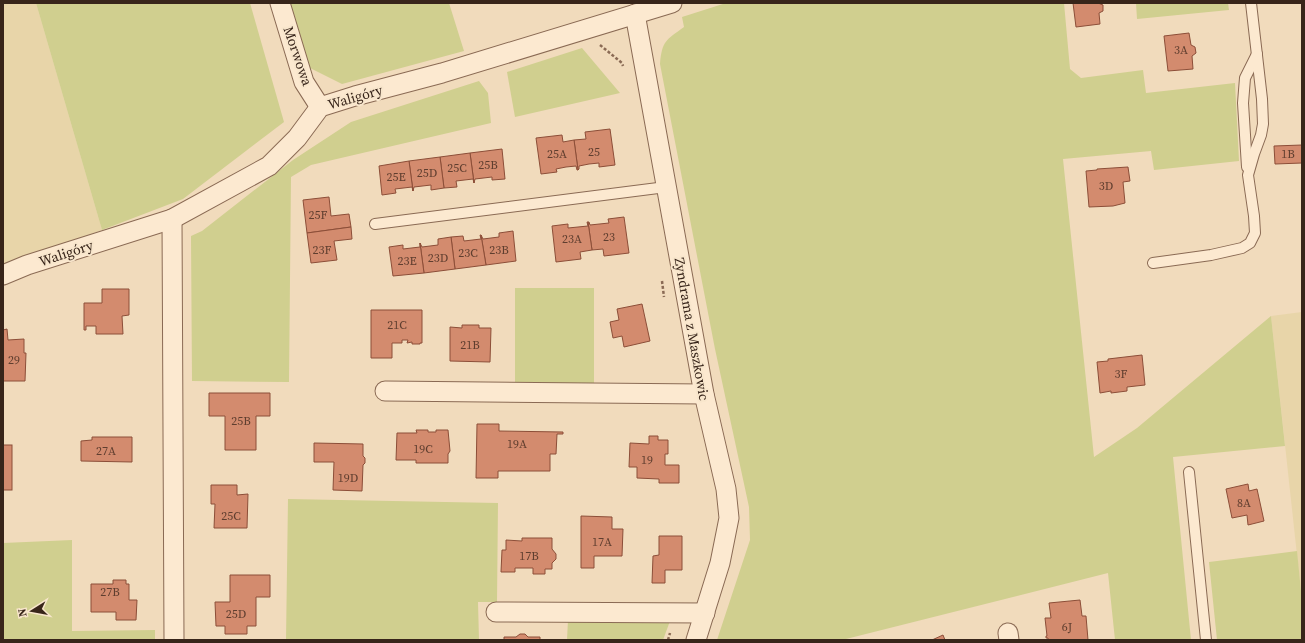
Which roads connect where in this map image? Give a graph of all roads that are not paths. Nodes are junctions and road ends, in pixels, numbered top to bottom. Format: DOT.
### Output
graph roads {
  1 [pos="280,3"];
  2 [pos="672,3"];
  3 [pos="1251,3"];
  4 [pos="635,14"];
  5 [pos="1256,54"];
  6 [pos="320,107"];
  7 [pos="1248,175"];
  8 [pos="666,187"];
  9 [pos="172,219"];
  10 [pos="375,224"];
  11 [pos="1153,263"];
  12 [pos="3,275"];
  13 [pos="385,391"];
  14 [pos="704,394"];
  15 [pos="1189,472"];
  16 [pos="496,612"];
  17 [pos="704,613"];
  18 [pos="174,640"];
  19 [pos="696,640"];
  20 [pos="1206,640"];
  1 -- 6 [label="street, Morwowa"];
  2 -- 4 [label="street, Waligóry"];
  3 -- 5 [label="lane"];
  4 -- 6 [label="street, Waligóry"];
  4 -- 8 [label="street, Zyndrama z Maszkowic"];
  5 -- 7 [label="lane"];
  5 -- 7 [label="lane"];
  6 -- 9 [label="street, Waligóry"];
  7 -- 11 [label="lane"];
  8 -- 10 [label="lane"];
  8 -- 14 [label="street, Zyndrama z Maszkowic"];
  9 -- 12 [label="street, Waligóry"];
  9 -- 18 [label="street"];
  13 -- 14 [label="street"];
  14 -- 17 [label="street, Zyndrama z Maszkowic"];
  15 -- 20 [label="lane"];
  16 -- 17 [label="street"];
  17 -- 19 [label="street, Zyndrama z Maszkowic"];
}
